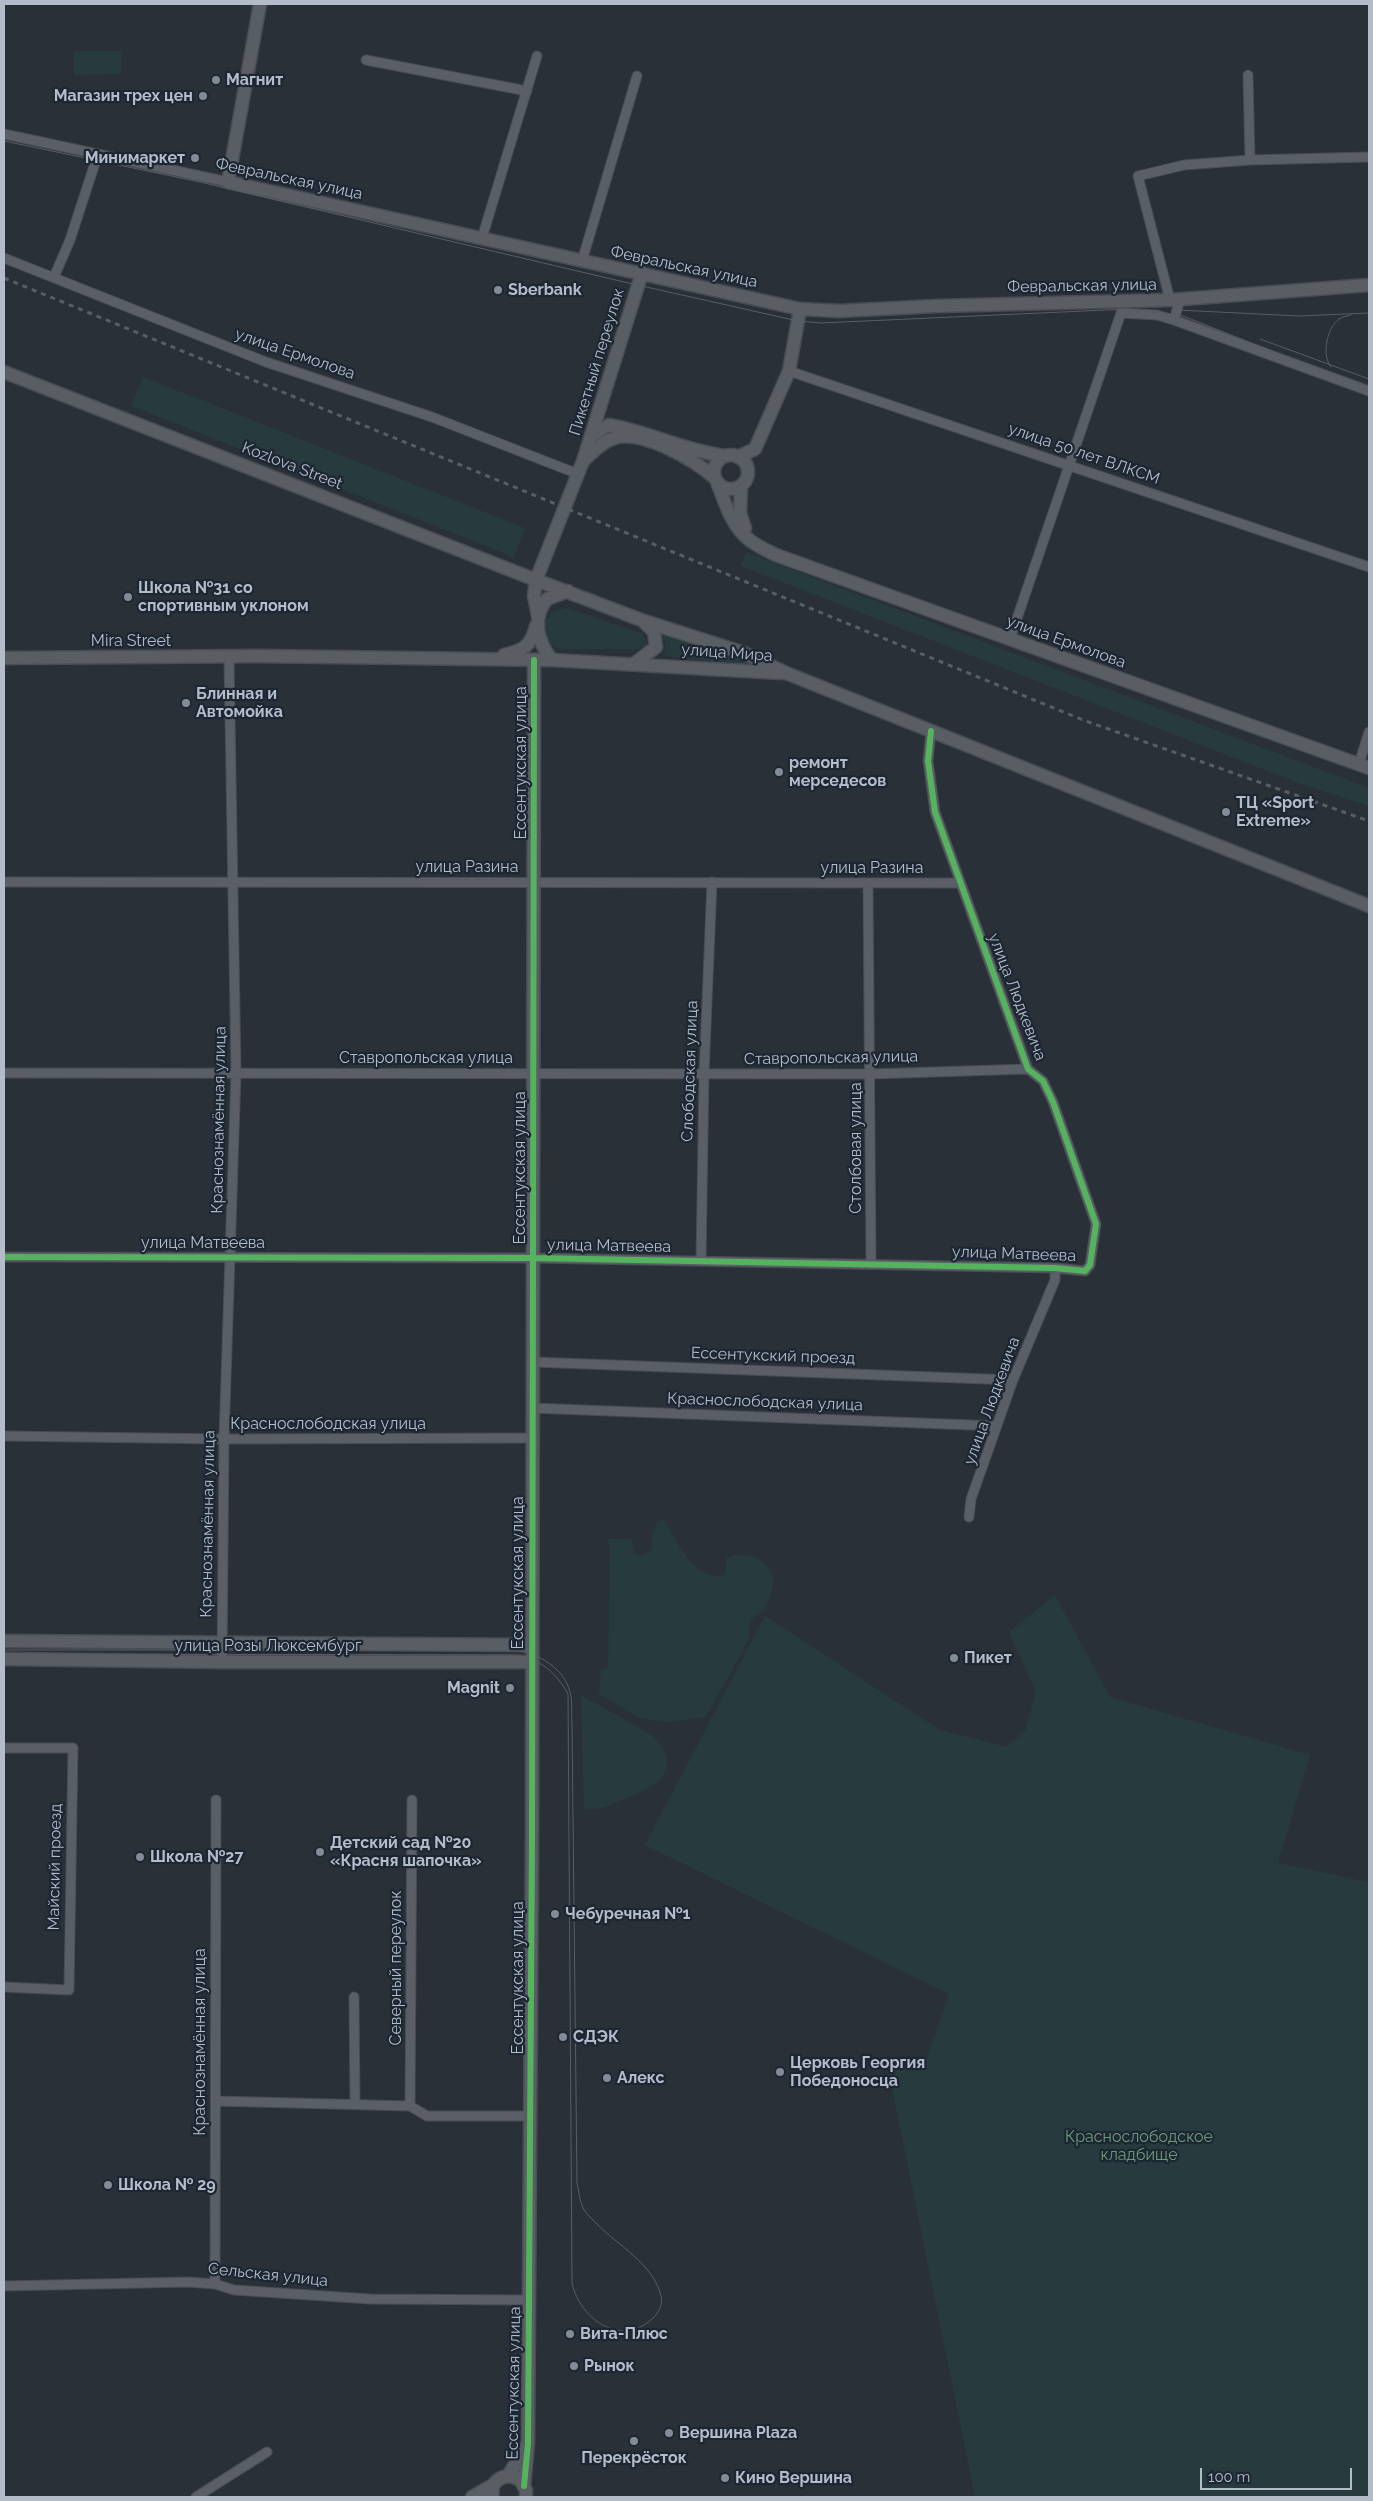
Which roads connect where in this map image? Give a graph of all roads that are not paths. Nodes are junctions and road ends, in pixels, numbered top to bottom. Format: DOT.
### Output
graph roads {
  1 [pos="260,4"];
  2 [pos="537,56"];
  3 [pos="366,60"];
  4 [pos="1248,75"];
  5 [pos="637,76"];
  6 [pos="527,91"];
  7 [pos="4,134"];
  8 [pos="98,154"];
  9 [pos="1369,157"];
  10 [pos="1250,160"];
  11 [pos="228,182"];
  12 [pos="482,238"];
  13 [pos="4,258"];
  14 [pos="582,262"];
  15 [pos="642,273"];
  16 [pos="54,277"];
  17 [pos="1369,285"];
  18 [pos="1175,300"];
  19 [pos="800,310"];
  20 [pos="1174,320"];
  21 [pos="789,371"];
  22 [pos="4,372"];
  23 [pos="1369,391"];
  24 [pos="591,436"];
  25 [pos="756,449"];
  26 [pos="731,456"];
  27 [pos="583,461"];
  28 [pos="1071,465"];
  29 [pos="748,470"];
  30 [pos="578,474"];
  31 [pos="716,480"];
  32 [pos="741,486"];
  33 [pos="754,543"];
  34 [pos="1369,567"];
  35 [pos="536,580"];
  36 [pos="568,592"];
  37 [pos="538,620"];
  38 [pos="644,621"];
  39 [pos="1010,639"];
  40 [pos="229,657"];
  41 [pos="4,658"];
  42 [pos="485,660"];
  43 [pos="534,660"];
  44 [pos="552,660"];
  45 [pos="634,664"];
  46 [pos="786,673"];
  47 [pos="931,731"];
  48 [pos="1369,732"];
  49 [pos="1364,766"];
  50 [pos="535,881"];
  51 [pos="4,882"];
  52 [pos="712,882"];
  53 [pos="232,883"];
  54 [pos="868,883"];
  55 [pos="960,883"];
  56 [pos="1369,906"];
  57 [pos="1028,1069"];
  58 [pos="4,1073"];
  59 [pos="236,1073"];
  60 [pos="533,1073"];
  61 [pos="704,1074"];
  62 [pos="871,1074"];
  63 [pos="232,1256"];
  64 [pos="4,1257"];
  65 [pos="534,1258"];
  66 [pos="701,1261"];
  67 [pos="871,1264"];
  68 [pos="1090,1265"];
  69 [pos="1055,1268"];
  70 [pos="533,1362"];
  71 [pos="1013,1380"];
  72 [pos="532,1408"];
  73 [pos="998,1426"];
  74 [pos="4,1436"];
  75 [pos="532,1438"];
  76 [pos="224,1440"];
  77 [pos="969,1516"];
  78 [pos="4,1641"];
  79 [pos="222,1642"];
  80 [pos="531,1645"];
  81 [pos="4,1659"];
  82 [pos="222,1662"];
  83 [pos="532,1662"];
  84 [pos="4,1748"];
  85 [pos="216,1800"];
  86 [pos="412,1800"];
  87 [pos="4,1987"];
  88 [pos="354,1997"];
  89 [pos="215,2101"];
  90 [pos="355,2104"];
  91 [pos="410,2106"];
  92 [pos="530,2116"];
  93 [pos="215,2284"];
  94 [pos="4,2286"];
  95 [pos="529,2300"];
  96 [pos="528,2443"];
  97 [pos="267,2452"];
  98 [pos="508,2476"];
  99 [pos="492,2491"];
  100 [pos="525,2491"];
  101 [pos="196,2497"];
  102 [pos="472,2497"];
  1 -- 11 [label="street"];
  2 -- 6 [label="street"];
  3 -- 6 [label="street"];
  4 -- 10 [label="street"];
  5 -- 14 [label="street"];
  6 -- 12 [label="street"];
  7 -- 8 [label="street, Февральская улица"];
  8 -- 11 [label="street, Февральская улица"];
  8 -- 16 [label="street"];
  9 -- 10 [label="street"];
  10 -- 18 [label="street"];
  11 -- 12 [label="street, Февральская улица"];
  12 -- 14 [label="street, Февральская улица"];
  13 -- 16 [label="street, улица Ермолова"];
  14 -- 15 [label="street, Февральская улица"];
  15 -- 19 [label="street, Февральская улица"];
  15 -- 24 [label="street, Пикетный переулок"];
  16 -- 30 [label="street, улица Ермолова"];
  17 -- 18 [label="street, Февральская улица"];
  18 -- 19 [label="street, Февральская улица"];
  18 -- 20 [label="street"];
  19 -- 21 [label="street"];
  20 -- 23 [label="street, Февральская улица"];
  20 -- 28 [label="street, Февральская улица"];
  21 -- 25 [label="street"];
  21 -- 28 [label="street, улица 50 лет ВЛКСМ"];
  22 -- 35 [label="street, Kozlova Street"];
  24 -- 26 [label="street"];
  24 -- 27 [label="street, Пикетный переулок"];
  25 -- 26 [label="street"];
  25 -- 29 [label="street"];
  26 -- 29 [label="street"];
  26 -- 31 [label="street"];
  27 -- 30 [label="street, Пикетный переулок"];
  27 -- 31 [label="street"];
  28 -- 34 [label="street, улица 50 лет ВЛКСМ"];
  28 -- 39 [label="street"];
  29 -- 32 [label="street"];
  30 -- 35 [label="street, Пикетный переулок"];
  31 -- 32 [label="street"];
  31 -- 33 [label="street, улица Ермолова"];
  32 -- 33 [label="street"];
  33 -- 39 [label="street, улица Ермолова"];
  35 -- 36 [label="street, Kozlova Street"];
  35 -- 37 [label="street"];
  36 -- 37 [label="street, улица Мира"];
  36 -- 38 [label="street, улица Мира"];
  37 -- 42 [label="street, улица Мира"];
  37 -- 44 [label="street"];
  38 -- 45 [label="street"];
  38 -- 46 [label="street, улица Мира"];
  39 -- 49 [label="street, улица Ермолова"];
  40 -- 41 [label="street, Mira Street"];
  40 -- 42 [label="street, улица Мира"];
  40 -- 53 [label="street, Краснознамённая улица"];
  42 -- 43 [label="street, улица Мира"];
  43 -- 44 [label="street, улица Мира"];
  43 -- 50 [label="street, Ессентукская улица"];
  44 -- 45 [label="street, улица Мира"];
  45 -- 46 [label="street, улица Мира"];
  46 -- 47 [label="street"];
  47 -- 55 [label="street, улица Людкевича"];
  47 -- 56 [label="street"];
  48 -- 49 [label="street"];
  50 -- 52 [label="street, улица Разина"];
  50 -- 53 [label="street, улица Разина"];
  50 -- 60 [label="street, Ессентукская улица"];
  51 -- 53 [label="street, улица Разина"];
  52 -- 54 [label="street, улица Разина"];
  52 -- 61 [label="street, Слободская улица"];
  53 -- 59 [label="street, Краснознамённая улица"];
  54 -- 55 [label="street, улица Разина"];
  54 -- 62 [label="street, Столбовая улица"];
  55 -- 57 [label="street, улица Людкевича"];
  57 -- 62 [label="street, Ставропольская улица"];
  57 -- 68 [label="street, улица Людкевича"];
  58 -- 59 [label="street, Ставропольская улица"];
  59 -- 60 [label="street, Ставропольская улица"];
  59 -- 63 [label="street, Краснознамённая улица"];
  60 -- 61 [label="street, Ставропольская улица"];
  60 -- 65 [label="street, Ессентукская улица"];
  61 -- 62 [label="street, Ставропольская улица"];
  61 -- 66 [label="street, Слободская улица"];
  62 -- 67 [label="street, Столбовая улица"];
  63 -- 64 [label="street, улица Матвеева"];
  63 -- 65 [label="street, улица Матвеева"];
  63 -- 76 [label="street, Краснознамённая улица"];
  65 -- 66 [label="street, улица Матвеева"];
  65 -- 70 [label="street, Ессентукская улица"];
  66 -- 67 [label="street, улица Матвеева"];
  67 -- 69 [label="street, улица Матвеева"];
  68 -- 69 [label="street, улица Матвеева"];
  69 -- 71 [label="street, улица Людкевича"];
  70 -- 71 [label="street, Ессентукский проезд"];
  70 -- 72 [label="street, Ессентукская улица"];
  71 -- 73 [label="street, улица Людкевича"];
  72 -- 73 [label="street, Краснослободская улица"];
  72 -- 75 [label="street, Ессентукская улица"];
  73 -- 77 [label="street, улица Людкевича"];
  74 -- 76 [label="street, Краснослободская улица"];
  75 -- 76 [label="street, Краснослободская улица"];
  75 -- 80 [label="street, Ессентукская улица"];
  76 -- 79 [label="street, Краснознамённая улица"];
  78 -- 79 [label="street, улица Розы Люксембург"];
  79 -- 80 [label="street, улица Розы Люксембург"];
  79 -- 82 [label="street, Краснознамённая улица"];
  80 -- 83 [label="street, Ессентукская улица"];
  81 -- 82 [label="street, улица Розы Люксембург"];
  82 -- 83 [label="street, улица Розы Люксембург"];
  83 -- 92 [label="street, Ессентукская улица"];
  84 -- 87 [label="street, Майский проезд"];
  85 -- 89 [label="street, Краснознамённая улица"];
  86 -- 91 [label="street, Северный переулок"];
  88 -- 90 [label="street"];
  89 -- 90 [label="street"];
  89 -- 93 [label="street, Краснознамённая улица"];
  90 -- 91 [label="street"];
  91 -- 92 [label="street"];
  92 -- 95 [label="street, Ессентукская улица"];
  93 -- 94 [label="street, Сельская улица"];
  93 -- 95 [label="street, Сельская улица"];
  95 -- 96 [label="street, Ессентукская улица"];
  96 -- 98 [label="street, Ессентукская улица"];
  96 -- 100 [label="street, Ессентукская улица"];
  97 -- 101 [label="street"];
  98 -- 99 [label="street, Ессентукская улица"];
  98 -- 100 [label="street, Ессентукская улица"];
  99 -- 102 [label="street, Ессентукская улица"];
}
